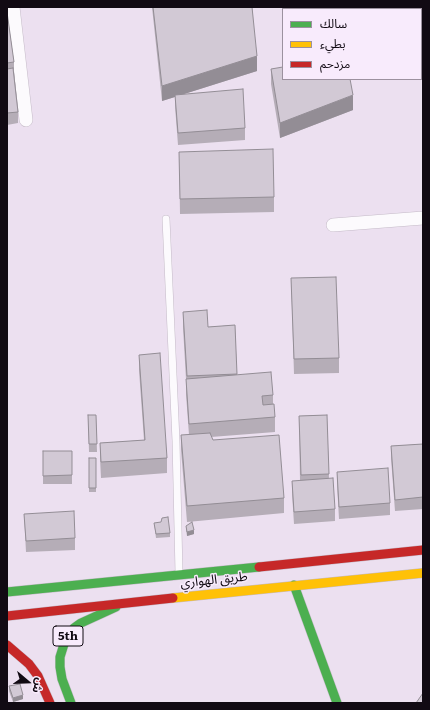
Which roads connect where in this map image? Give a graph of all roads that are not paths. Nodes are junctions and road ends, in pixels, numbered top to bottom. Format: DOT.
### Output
graph roads {
  1 [pos="13,7"];
  2 [pos="26,120"];
  3 [pos="423,218"];
  4 [pos="166,219"];
  5 [pos="333,225"];
  6 [pos="423,550"];
  7 [pos="423,573"];
  8 [pos="179,576"];
  9 [pos="294,585"];
  10 [pos="7,592"];
  11 [pos="128,602"];
  12 [pos="7,616"];
  13 [pos="7,645"];
  14 [pos="50,703"];
  15 [pos="71,703"];
  16 [pos="336,703"];
  1 -- 2 [label="street"];
  3 -- 5 [label="street"];
  4 -- 8 [label="lane"];
  6 -- 8 [label="main road, طريق الهواري"];
  7 -- 9 [label="main road, طريق الهواري"];
  8 -- 10 [label="main road, طريق الهواري"];
  9 -- 11 [label="main road, طريق الهواري"];
  9 -- 16 [label="main road"];
  11 -- 12 [label="main road, طريق الهواري"];
  11 -- 15 [label="main road, 5th"];
  13 -- 14 [label="main road"];
}
